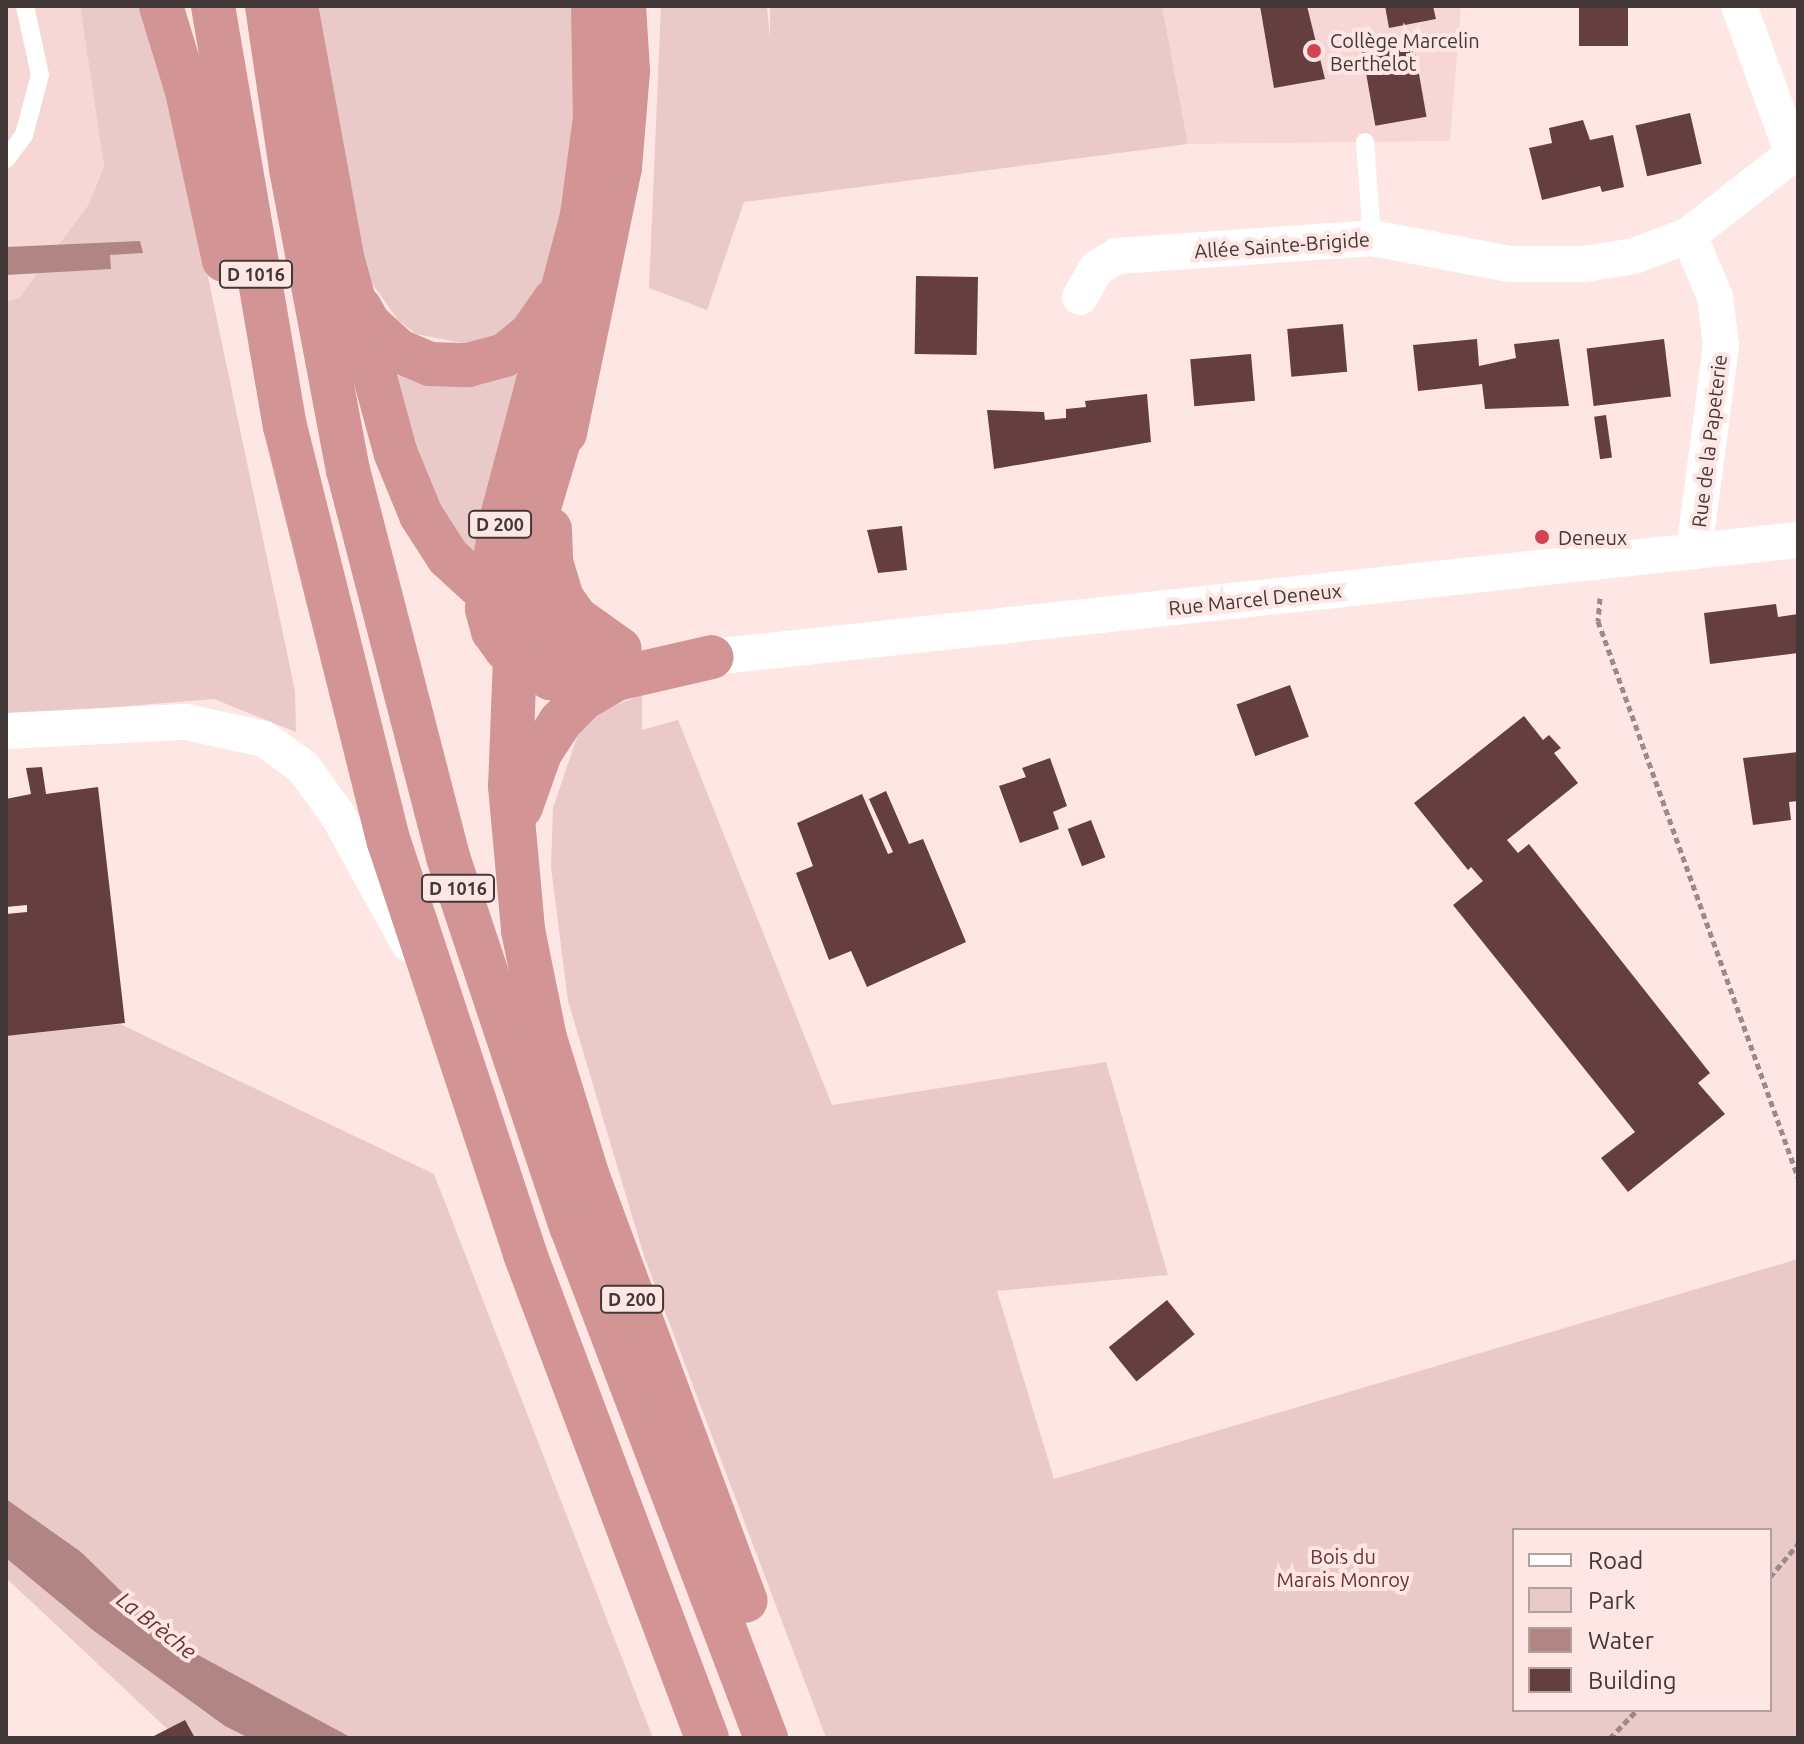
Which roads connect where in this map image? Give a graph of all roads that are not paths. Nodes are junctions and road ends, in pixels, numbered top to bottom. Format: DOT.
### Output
graph roads {
  1 [pos="25,6"];
  2 [pos="161,6"];
  3 [pos="213,6"];
  4 [pos="267,6"];
  5 [pos="296,6"];
  6 [pos="593,6"];
  7 [pos="624,6"];
  8 [pos="1739,6"];
  9 [pos="1365,142"];
  10 [pos="1795,152"];
  11 [pos="6,159"];
  12 [pos="1689,235"];
  13 [pos="1372,238"];
  14 [pos="565,281"];
  15 [pos="351,289"];
  16 [pos="1080,297"];
  17 [pos="570,404"];
  18 [pos="1798,540"];
  19 [pos="310,541"];
  20 [pos="1694,551"];
  21 [pos="486,595"];
  22 [pos="517,640"];
  23 [pos="712,657"];
  24 [pos="618,664"];
  25 [pos="6,731"];
  26 [pos="516,849"];
  27 [pos="435,991"];
  28 [pos="707,1738"];
  29 [pos="766,1738"];
  30 [pos="793,1738"];
  1 -- 11 [label="lane"];
  2 -- 19 [label="highway"];
  3 -- 19 [label="highway, D 1016"];
  4 -- 29 [label="highway, D 1016"];
  5 -- 15 [label="highway"];
  6 -- 14 [label="highway, D 200"];
  7 -- 17 [label="highway, D 200"];
  8 -- 10 [label="street"];
  9 -- 13 [label="lane"];
  10 -- 12 [label="street"];
  12 -- 13 [label="street, Allée Sainte-Brigide"];
  12 -- 20 [label="street, Rue de la Papeterie"];
  13 -- 16 [label="street, Allée Sainte-Brigide"];
  14 -- 15 [label="highway"];
  14 -- 21 [label="highway, D 200"];
  15 -- 21 [label="highway"];
  17 -- 22 [label="highway, D 200"];
  17 -- 24 [label="highway, D 200"];
  18 -- 20 [label="street, Rue Marcel Deneux"];
  19 -- 27 [label="highway, D 1016"];
  20 -- 23 [label="street, Rue Marcel Deneux"];
  21 -- 22 [label="highway, D 200"];
  22 -- 24 [label="highway, D 200"];
  22 -- 26 [label="highway, D 200"];
  23 -- 24 [label="highway, D 200"];
  24 -- 26 [label="highway, D 200"];
  25 -- 27 [label="street"];
  26 -- 30 [label="highway, D 200"];
  27 -- 28 [label="highway, D 1016"];
}
